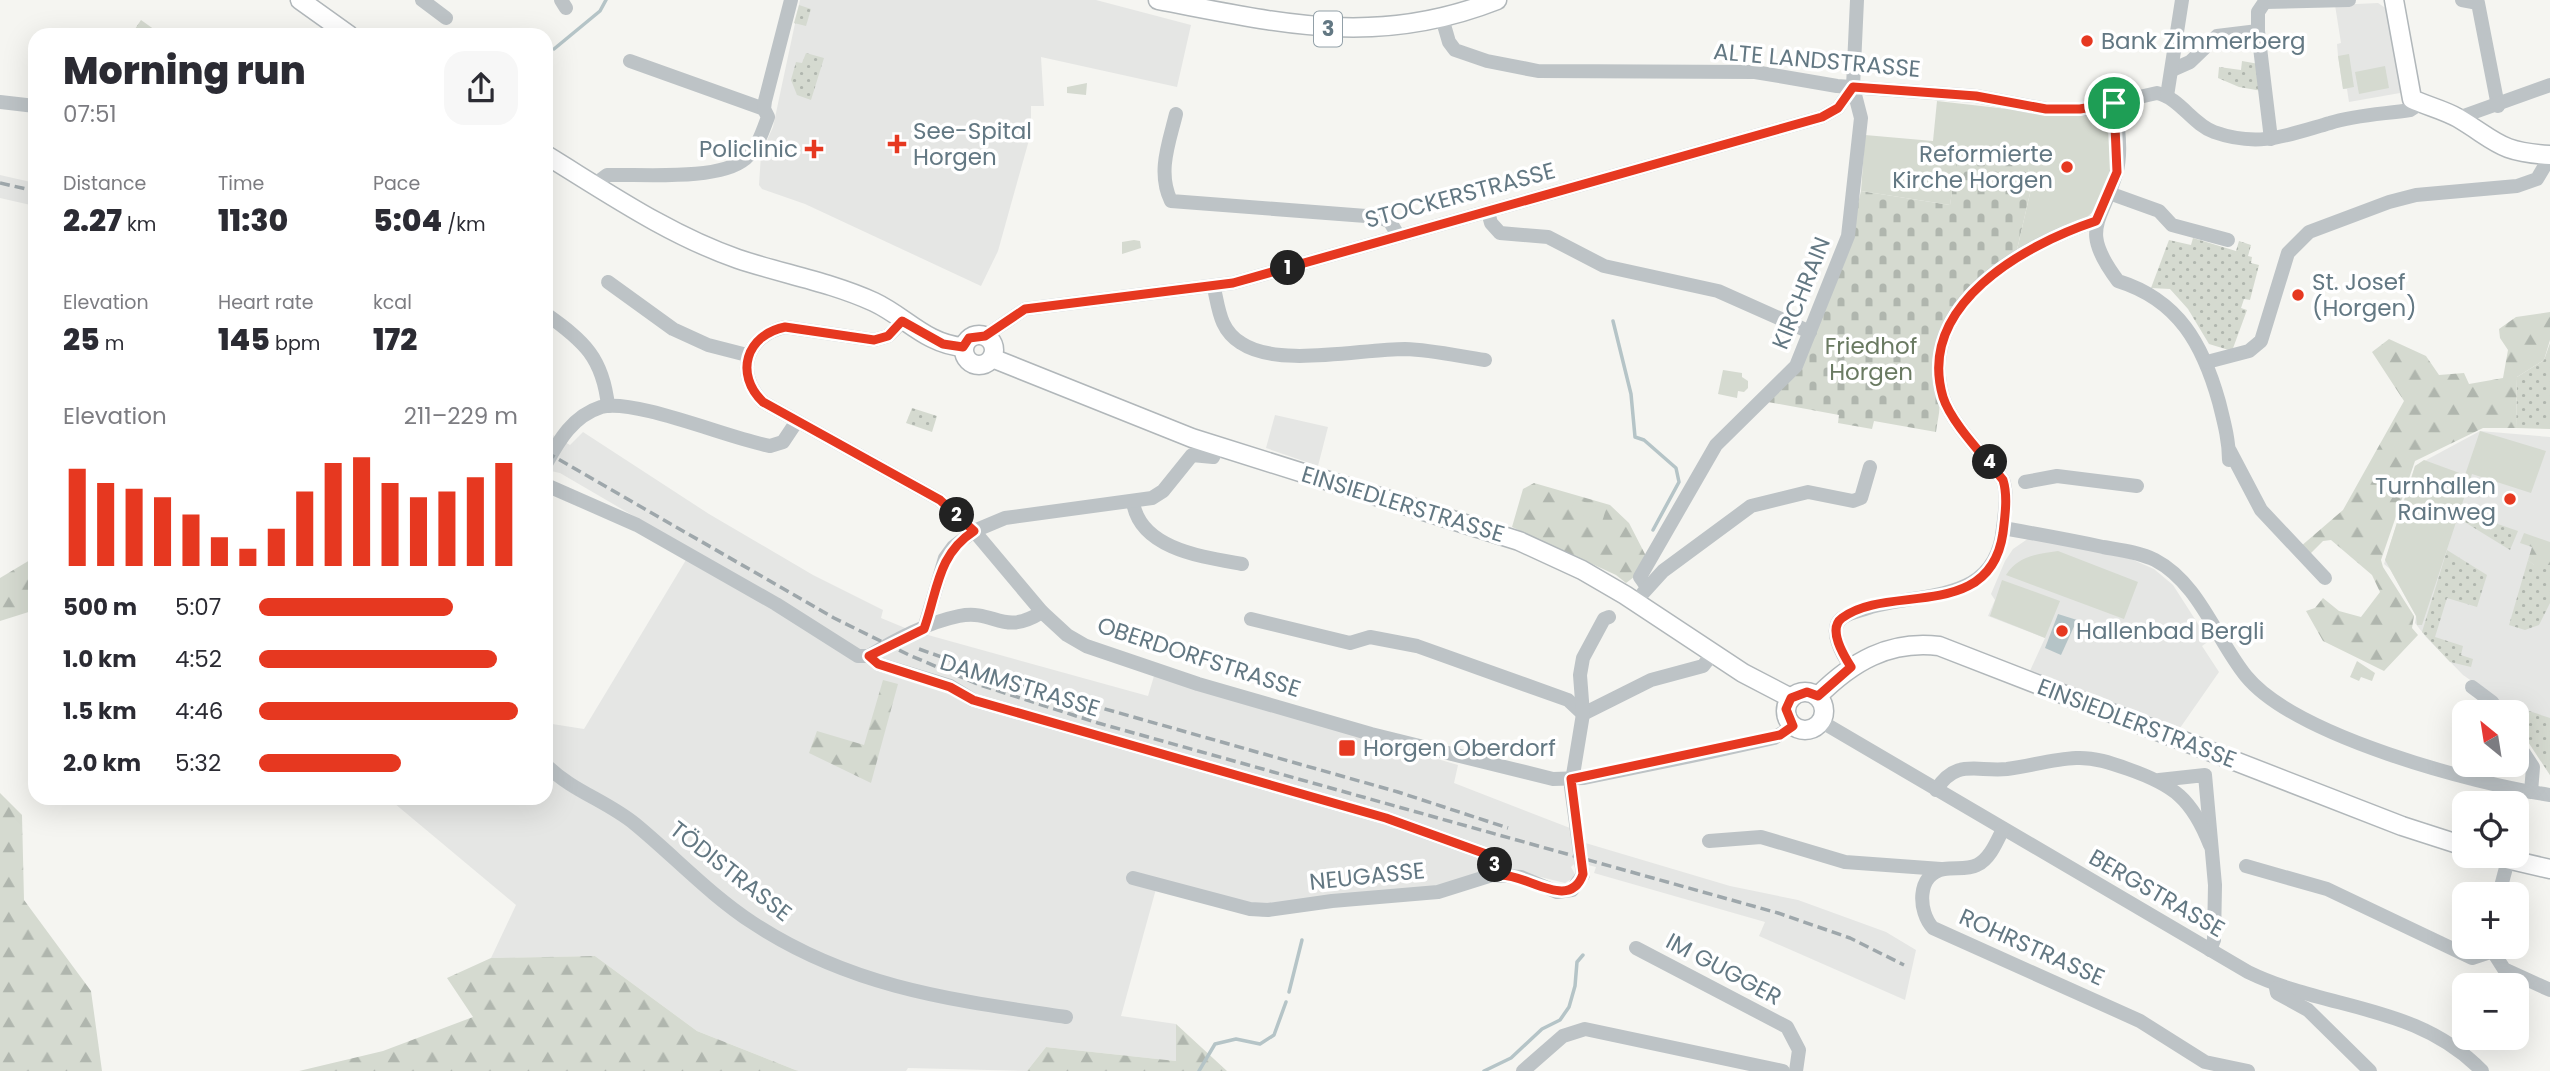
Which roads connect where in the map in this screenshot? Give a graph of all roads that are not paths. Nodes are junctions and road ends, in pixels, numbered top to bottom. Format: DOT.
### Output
graph roads {
  1 [pos="300,0"];
  2 [pos="422,0"];
  3 [pos="791,0"];
  4 [pos="1158,0"];
  5 [pos="1497,0"];
  6 [pos="1857,0"];
  7 [pos="2182,0"];
  8 [pos="2349,0"];
  9 [pos="2394,0"];
  10 [pos="2462,0"];
  11 [pos="2266,1"];
  12 [pos="321,6"];
  13 [pos="446,18"];
  14 [pos="1442,18"];
  15 [pos="342,28"];
  16 [pos="2258,31"];
  17 [pos="630,61"];
  18 [pos="2172,70"];
  19 [pos="2550,85"];
  20 [pos="1853,87"];
  21 [pos="2167,96"];
  22 [pos="0,102"];
  23 [pos="2114,103"];
  24 [pos="2421,103"];
  25 [pos="28,105"];
  26 [pos="2498,106"];
  27 [pos="764,109"];
  28 [pos="1176,114"];
  29 [pos="2458,118"];
  30 [pos="2272,139"];
  31 [pos="553,159"];
  32 [pos="2549,164"];
  33 [pos="595,184"];
  34 [pos="2109,193"];
  35 [pos="1488,212"];
  36 [pos="2096,221"];
  37 [pos="1398,235"];
  38 [pos="2228,240"];
  39 [pos="608,282"];
  40 [pos="1214,288"];
  41 [pos="553,319"];
  42 [pos="902,321"];
  43 [pos="1810,332"];
  44 [pos="985,336"];
  45 [pos="963,347"];
  46 [pos="747,355"];
  47 [pos="992,358"];
  48 [pos="1485,360"];
  49 [pos="2207,362"];
  50 [pos="608,406"];
  51 [pos="797,421"];
  52 [pos="1219,447"];
  53 [pos="553,453"];
  54 [pos="1870,467"];
  55 [pos="2025,482"];
  56 [pos="2137,486"];
  57 [pos="553,488"];
  58 [pos="1133,502"];
  59 [pos="2003,528"];
  60 [pos="974,531"];
  61 [pos="1241,565"];
  62 [pos="2325,578"];
  63 [pos="1647,587"];
  64 [pos="1636,602"];
  65 [pos="1042,612"];
  66 [pos="1609,617"];
  67 [pos="1251,619"];
  68 [pos="920,631"];
  69 [pos="876,652"];
  70 [pos="1713,653"];
  71 [pos="1851,667"];
  72 [pos="2472,687"];
  73 [pos="1818,696"];
  74 [pos="1791,698"];
  75 [pos="2489,700"];
  76 [pos="1583,714"];
  77 [pos="1822,722"];
  78 [pos="1793,726"];
  79 [pos="2529,761"];
  80 [pos="553,773"];
  81 [pos="1571,779"];
  82 [pos="2159,780"];
  83 [pos="1936,790"];
  84 [pos="2531,792"];
  85 [pos="2550,795"];
  86 [pos="2003,830"];
  87 [pos="1709,841"];
  88 [pos="2452,842"];
  89 [pos="2210,845"];
  90 [pos="2529,864"];
  91 [pos="2246,866"];
  92 [pos="1941,869"];
  93 [pos="2550,869"];
  94 [pos="1500,875"];
  95 [pos="1133,878"];
  96 [pos="1636,948"];
  97 [pos="2452,948"];
  98 [pos="2210,950"];
  99 [pos="2497,959"];
  100 [pos="2277,986"];
  101 [pos="2550,990"];
  102 [pos="1066,1017"];
  103 [pos="1522,1071"];
  104 [pos="1783,1071"];
  105 [pos="1796,1071"];
  106 [pos="2248,1071"];
  107 [pos="2370,1071"];
  108 [pos="2482,1071"];
  1 -- 12 [label="main road"];
  2 -- 13 [label="street"];
  3 -- 27 [label="street"];
  4 -- 14 [label="main road, 3"];
  5 -- 14 [label="main road, 3"];
  6 -- 20 [label="street"];
  7 -- 18 [label="street"];
  8 -- 11 [label="street"];
  9 -- 24 [label="main road"];
  10 -- 26 [label="street"];
  11 -- 16 [label="street"];
  12 -- 15 [label="main road"];
  14 -- 20 [label="street, ALTE LANDSTRASSE"];
  16 -- 18 [label="street"];
  16 -- 30 [label="street"];
  17 -- 27 [label="street"];
  18 -- 21 [label="street"];
  19 -- 26 [label="street"];
  20 -- 23 [label="street, ALTE LANDSTRASSE"];
  20 -- 35 [label="street, STOCKERSTRASSE"];
  20 -- 43 [label="street, KIRCHRAIN"];
  21 -- 23 [label="street, ALTE LANDSTRASSE"];
  21 -- 30 [label="street"];
  22 -- 25 [label="street"];
  23 -- 34 [label="street"];
  24 -- 29 [label="main road"];
  24 -- 30 [label="street"];
  26 -- 29 [label="street"];
  27 -- 33 [label="street"];
  28 -- 37 [label="street"];
  29 -- 32 [label="main road"];
  31 -- 33 [label="main road"];
  32 -- 49 [label="street"];
  33 -- 42 [label="main road"];
  34 -- 36 [label="street"];
  34 -- 38 [label="street"];
  35 -- 37 [label="street, STOCKERSTRASSE"];
  35 -- 43 [label="street"];
  36 -- 49 [label="street"];
  36 -- 59 [label="street"];
  37 -- 40 [label="street, STOCKERSTRASSE"];
  39 -- 46 [label="street"];
  40 -- 44 [label="street, STOCKERSTRASSE"];
  40 -- 48 [label="street"];
  41 -- 50 [label="street"];
  42 -- 45 [label="main road"];
  42 -- 46 [label="street"];
  43 -- 63 [label="street, KIRCHRAIN"];
  44 -- 45 [label="main road"];
  44 -- 47 [label="main road"];
  45 -- 47 [label="main road"];
  46 -- 51 [label="street, OBERDORFSTRASSE"];
  47 -- 52 [label="main road, EINSIEDLERSTRASSE"];
  49 -- 62 [label="street"];
  50 -- 51 [label="street"];
  50 -- 53 [label="street"];
  51 -- 60 [label="street, OBERDORFSTRASSE"];
  52 -- 58 [label="street"];
  52 -- 64 [label="main road, EINSIEDLERSTRASSE"];
  54 -- 63 [label="street"];
  55 -- 56 [label="street"];
  57 -- 69 [label="street, DAMMSTRASSE"];
  58 -- 60 [label="street"];
  58 -- 61 [label="street"];
  59 -- 71 [label="street"];
  59 -- 84 [label="street"];
  60 -- 65 [label="street, OBERDORFSTRASSE"];
  60 -- 68 [label="street"];
  63 -- 64 [label="street"];
  64 -- 70 [label="main road, EINSIEDLERSTRASSE"];
  65 -- 68 [label="street"];
  65 -- 81 [label="street, OBERDORFSTRASSE"];
  66 -- 76 [label="street"];
  67 -- 76 [label="street"];
  68 -- 69 [label="street"];
  69 -- 94 [label="street, DAMMSTRASSE"];
  70 -- 74 [label="main road, EINSIEDLERSTRASSE"];
  70 -- 76 [label="street"];
  71 -- 73 [label="main road, EINSIEDLERSTRASSE"];
  71 -- 88 [label="main road, EINSIEDLERSTRASSE"];
  72 -- 75 [label="street"];
  73 -- 74 [label="main road"];
  73 -- 77 [label="main road"];
  74 -- 78 [label="main road"];
  76 -- 81 [label="street"];
  77 -- 78 [label="main road"];
  77 -- 83 [label="street, BERGSTRASSE"];
  78 -- 81 [label="street, OBERDORFSTRASSE"];
  79 -- 84 [label="street"];
  80 -- 102 [label="street, TÖDISTRASSE"];
  81 -- 94 [label="street, NEUGASSE"];
  82 -- 83 [label="street"];
  82 -- 89 [label="street"];
  82 -- 89 [label="street"];
  83 -- 86 [label="street, BERGSTRASSE"];
  84 -- 85 [label="street"];
  86 -- 92 [label="street"];
  86 -- 98 [label="street, BERGSTRASSE"];
  87 -- 92 [label="street"];
  89 -- 98 [label="street"];
  90 -- 93 [label="main road"];
  91 -- 97 [label="street"];
  92 -- 106 [label="street, ROHRSTRASSE"];
  94 -- 95 [label="street, NEUGASSE"];
  96 -- 105 [label="street, IM GUGGER"];
  98 -- 100 [label="street, BERGSTRASSE"];
  99 -- 101 [label="street"];
  100 -- 107 [label="street"];
  100 -- 108 [label="street, BERGSTRASSE"];
  103 -- 104 [label="street"];
}
